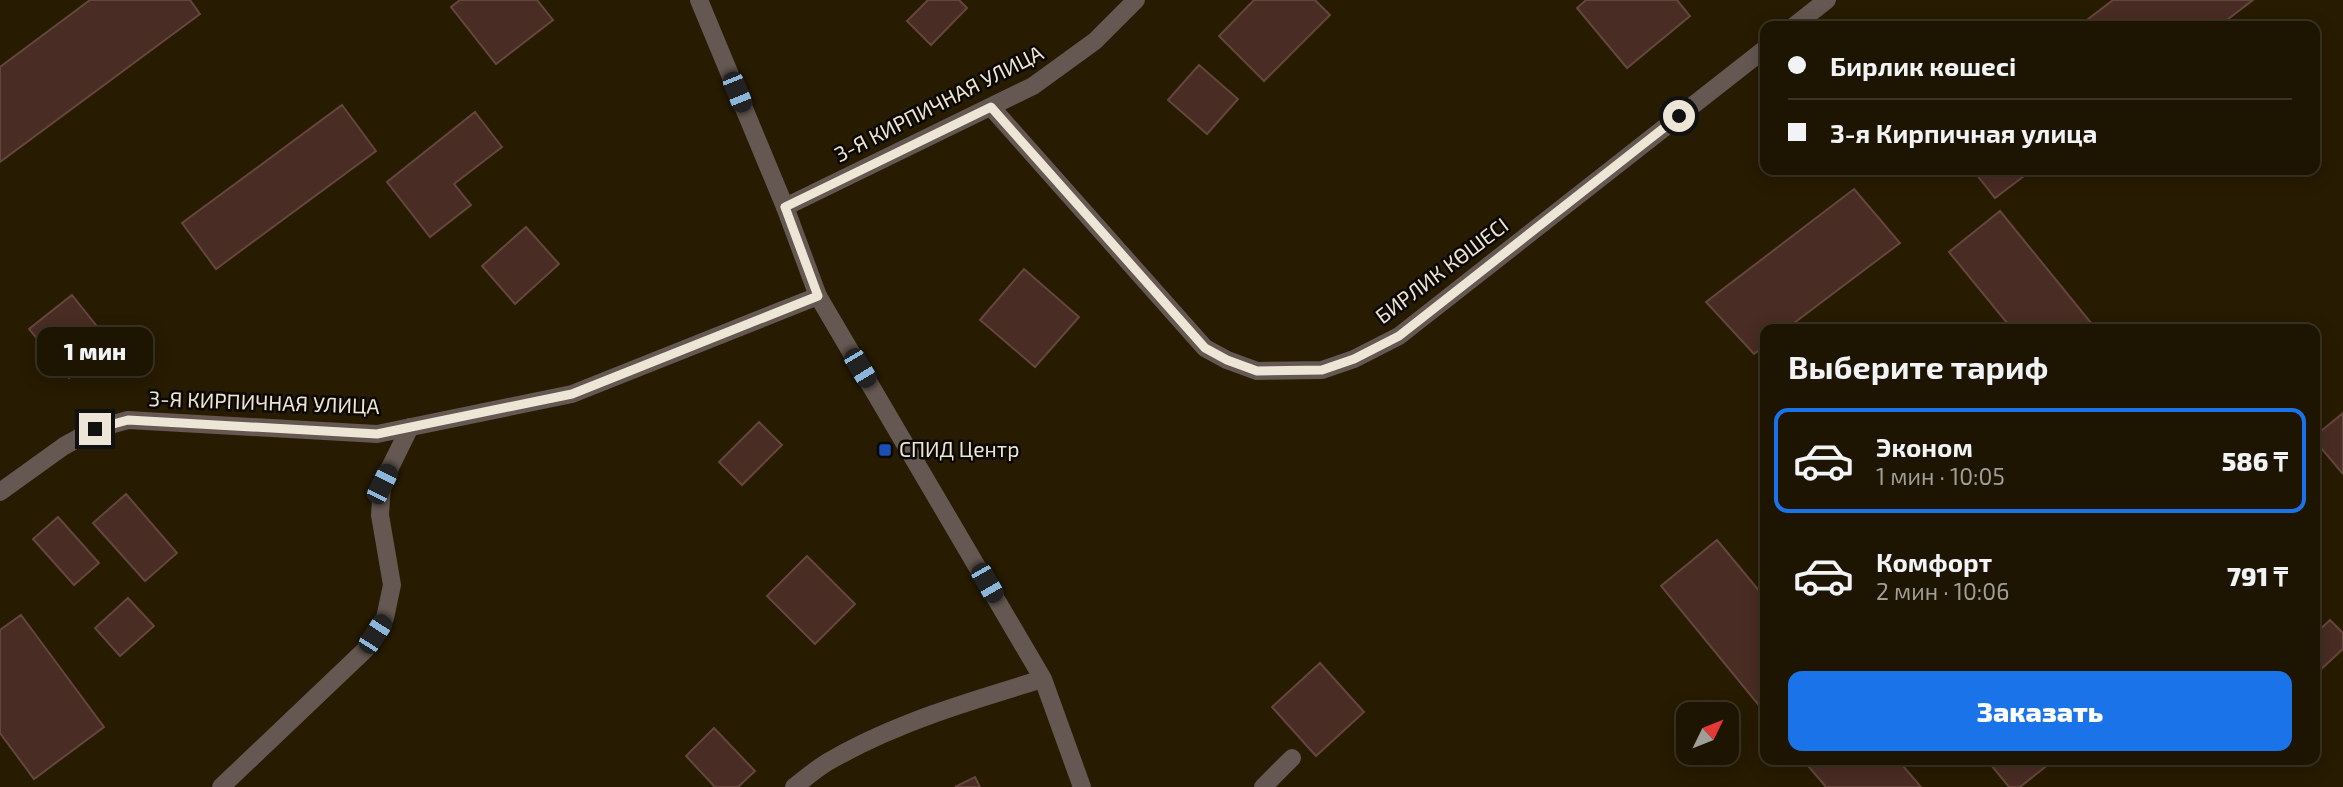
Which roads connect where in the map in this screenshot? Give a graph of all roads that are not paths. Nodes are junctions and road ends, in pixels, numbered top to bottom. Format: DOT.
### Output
graph roads {
  1 [pos="699,0"];
  2 [pos="1136,0"];
  3 [pos="1827,0"];
  4 [pos="1800,21"];
  5 [pos="1760,53"];
  6 [pos="991,107"];
  7 [pos="785,207"];
  8 [pos="818,296"];
  9 [pos="410,427"];
  10 [pos="0,492"];
  11 [pos="1043,679"];
  12 [pos="1292,758"];
  13 [pos="221,787"];
  14 [pos="794,787"];
  15 [pos="1082,787"];
  16 [pos="1263,787"];
  1 -- 7 [label="street"];
  2 -- 6 [label="street, 3-Я КИРПИЧНАЯ УЛИЦА"];
  3 -- 4 [label="street"];
  5 -- 6 [label="street, БИРЛИК КӨШЕСІ"];
  6 -- 7 [label="street, 3-Я КИРПИЧНАЯ УЛИЦА"];
  7 -- 8 [label="street"];
  8 -- 9 [label="street, 3-Я КИРПИЧНАЯ УЛИЦА"];
  8 -- 11 [label="street"];
  9 -- 10 [label="street, 3-Я КИРПИЧНАЯ УЛИЦА"];
  9 -- 13 [label="street"];
  11 -- 14 [label="street"];
  11 -- 15 [label="street"];
  12 -- 16 [label="street"];
}
